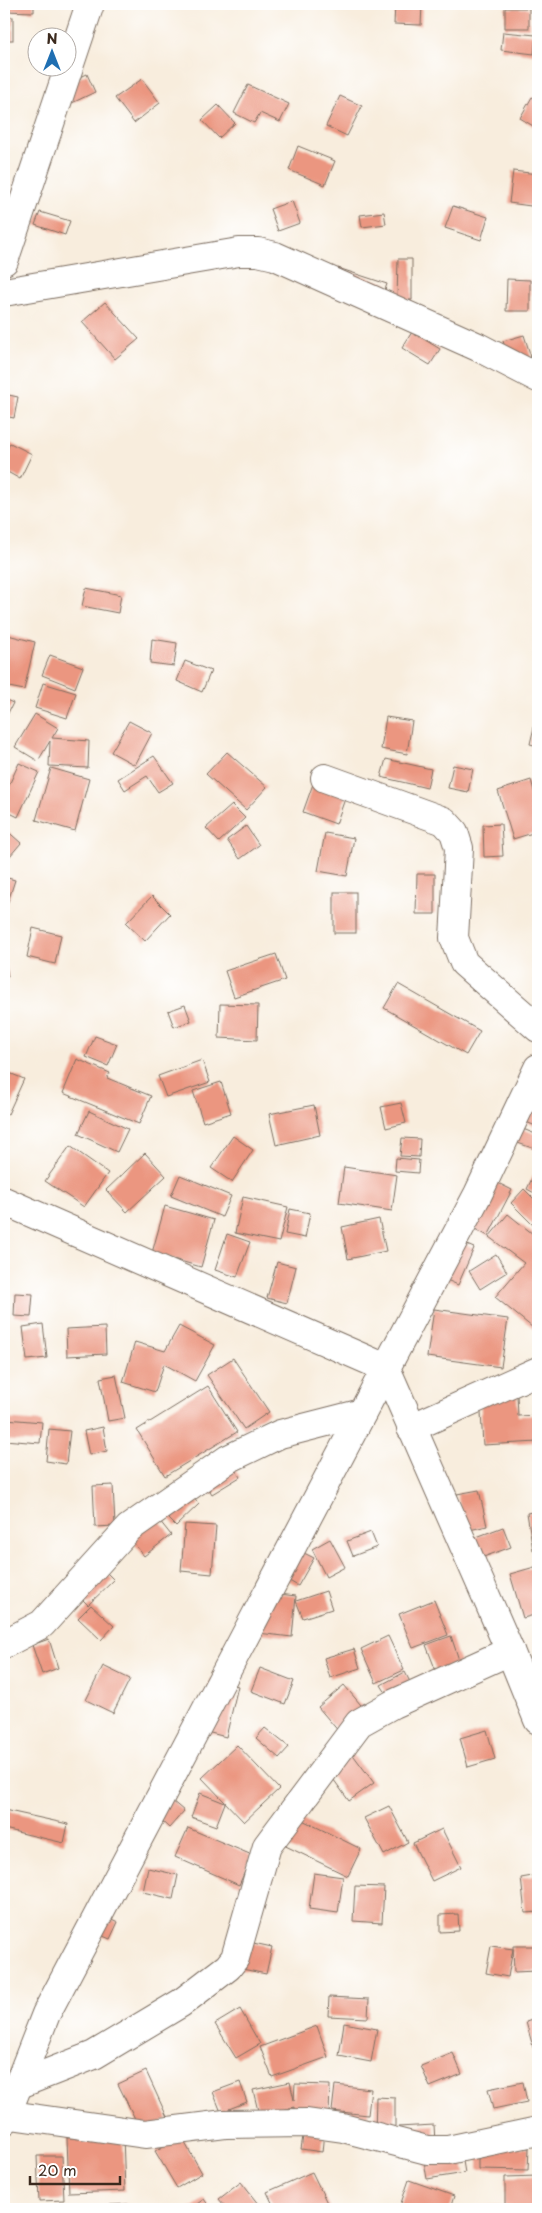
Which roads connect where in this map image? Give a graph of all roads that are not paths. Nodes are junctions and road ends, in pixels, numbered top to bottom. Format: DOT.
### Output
graph roads {
  1 [pos="90,4"];
  2 [pos="4,261"];
  3 [pos="4,292"];
  4 [pos="538,378"];
  5 [pos="325,778"];
  6 [pos="538,1028"];
  7 [pos="538,1068"];
  8 [pos="4,1201"];
  9 [pos="386,1368"];
  10 [pos="538,1370"];
  11 [pos="362,1413"];
  12 [pos="411,1428"];
  13 [pos="4,1644"];
  14 [pos="510,1651"];
  15 [pos="538,1720"];
  16 [pos="20,2084"];
  17 [pos="4,2116"];
  18 [pos="538,2131"];
  1 -- 2 [label="street"];
  3 -- 4 [label="street"];
  5 -- 6 [label="street"];
  7 -- 9 [label="street"];
  8 -- 9 [label="street"];
  9 -- 11 [label="street"];
  9 -- 12 [label="street"];
  10 -- 12 [label="street"];
  11 -- 13 [label="street"];
  11 -- 16 [label="street"];
  12 -- 14 [label="street"];
  14 -- 15 [label="street"];
  14 -- 16 [label="street"];
  16 -- 17 [label="street"];
  17 -- 18 [label="street"];
}
